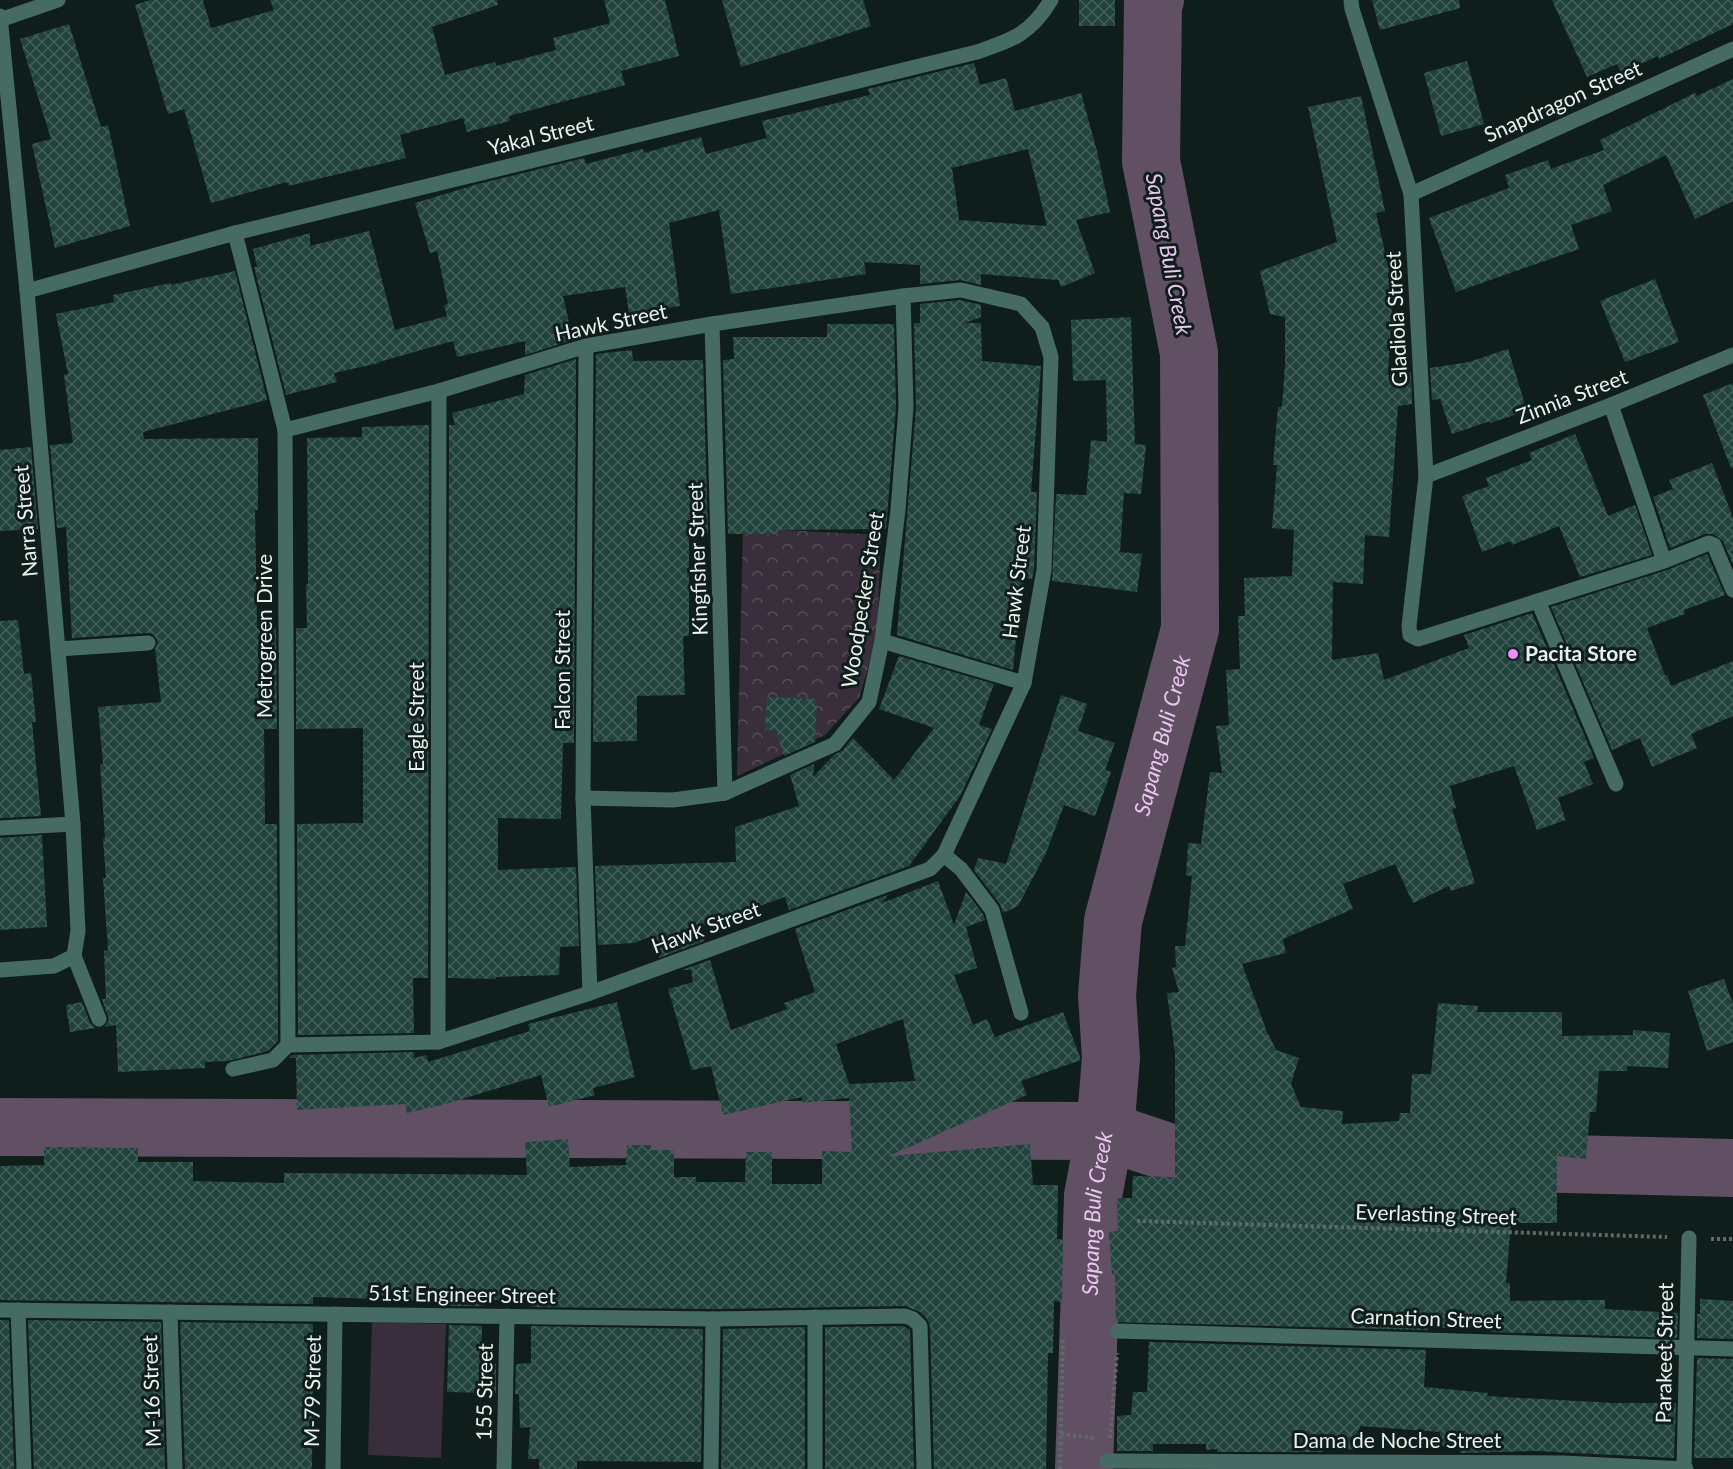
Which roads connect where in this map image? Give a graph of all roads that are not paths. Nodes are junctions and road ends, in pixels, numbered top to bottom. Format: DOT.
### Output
graph roads {
  1 [pos="58,0"];
  2 [pos="1051,0"];
  3 [pos="1351,0"];
  4 [pos="0,18"];
  5 [pos="1733,49"];
  6 [pos="1411,194"];
  7 [pos="235,233"];
  8 [pos="27,291"];
  9 [pos="903,296"];
  10 [pos="712,324"];
  11 [pos="586,346"];
  12 [pos="1733,355"];
  13 [pos="439,391"];
  14 [pos="1611,405"];
  15 [pos="285,430"];
  16 [pos="1426,476"];
  17 [pos="1664,561"];
  18 [pos="1733,590"];
  19 [pos="1538,601"];
  20 [pos="882,641"];
  21 [pos="148,643"];
  22 [pos="58,649"];
  23 [pos="1024,683"];
  24 [pos="1616,784"];
  25 [pos="725,793"];
  26 [pos="583,798"];
  27 [pos="73,824"];
  28 [pos="0,828"];
  29 [pos="944,855"];
  30 [pos="74,956"];
  31 [pos="0,970"];
  32 [pos="590,993"];
  33 [pos="1021,1013"];
  34 [pos="99,1018"];
  35 [pos="438,1042"];
  36 [pos="288,1045"];
  37 [pos="233,1069"];
  38 [pos="1689,1238"];
  39 [pos="0,1310"];
  40 [pos="18,1310"];
  41 [pos="170,1312"];
  42 [pos="335,1314"];
  43 [pos="507,1316"];
  44 [pos="815,1317"];
  45 [pos="712,1319"];
  46 [pos="1118,1331"];
  47 [pos="1686,1348"];
  48 [pos="1733,1349"];
  49 [pos="1107,1461"];
  50 [pos="24,1469"];
  51 [pos="175,1469"];
  52 [pos="333,1469"];
  53 [pos="504,1469"];
  54 [pos="711,1469"];
  55 [pos="815,1469"];
  56 [pos="924,1469"];
  57 [pos="1685,1469"];
  1 -- 4 [label="street"];
  2 -- 7 [label="street, Yakal Street"];
  3 -- 6 [label="street, Gladiola Street"];
  4 -- 8 [label="street, Narra Street"];
  5 -- 6 [label="street, Snapdragon Street"];
  6 -- 16 [label="street, Gladiola Street"];
  7 -- 8 [label="street, Yakal Street"];
  7 -- 15 [label="street, Metrogreen Drive"];
  8 -- 22 [label="street, Narra Street"];
  9 -- 10 [label="street, Hawk Street"];
  9 -- 20 [label="street, Woodpecker Street"];
  9 -- 23 [label="street, Hawk Street"];
  10 -- 11 [label="street, Hawk Street"];
  10 -- 25 [label="street, Kingfisher Street"];
  11 -- 13 [label="street, Hawk Street"];
  11 -- 26 [label="street, Falcon Street"];
  12 -- 14 [label="street, Zinnia Street"];
  13 -- 15 [label="street, Hawk Street"];
  13 -- 35 [label="street, Eagle Street"];
  14 -- 16 [label="street, Zinnia Street"];
  14 -- 17 [label="street"];
  15 -- 36 [label="street, Metrogreen Drive"];
  16 -- 19 [label="street, Gladiola Street"];
  17 -- 18 [label="street"];
  17 -- 19 [label="street"];
  19 -- 24 [label="street"];
  20 -- 23 [label="street"];
  20 -- 25 [label="street, Woodpecker Street"];
  21 -- 22 [label="street"];
  22 -- 27 [label="street, Narra Street"];
  23 -- 29 [label="street, Hawk Street"];
  25 -- 26 [label="street, Woodpecker Street"];
  26 -- 32 [label="street, Falcon Street"];
  27 -- 28 [label="street"];
  27 -- 30 [label="street, Narra Street"];
  29 -- 32 [label="street, Hawk Street"];
  29 -- 33 [label="street"];
  30 -- 31 [label="street"];
  30 -- 34 [label="street, Narra Street"];
  32 -- 35 [label="street, Hawk Street"];
  35 -- 36 [label="street, Hawk Street"];
  36 -- 37 [label="street"];
  38 -- 47 [label="street, Parakeet Street"];
  39 -- 40 [label="street, 51st Engineer Street"];
  40 -- 41 [label="street, 51st Engineer Street"];
  40 -- 50 [label="street"];
  41 -- 42 [label="street, 51st Engineer Street"];
  41 -- 51 [label="street, M-16 Street"];
  42 -- 43 [label="street, 51st Engineer Street"];
  42 -- 52 [label="street, M-79 Street"];
  43 -- 45 [label="street, 51st Engineer Street"];
  43 -- 53 [label="street, 155 Street"];
  44 -- 45 [label="street, 51st Engineer Street"];
  44 -- 55 [label="street"];
  44 -- 56 [label="street, 51st Engineer Street"];
  45 -- 54 [label="street"];
  46 -- 47 [label="street, Carnation Street"];
  47 -- 48 [label="street, Carnation Street"];
  47 -- 57 [label="street, Parakeet Street"];
  49 -- 57 [label="street, Dama de Noche Street"];
}
